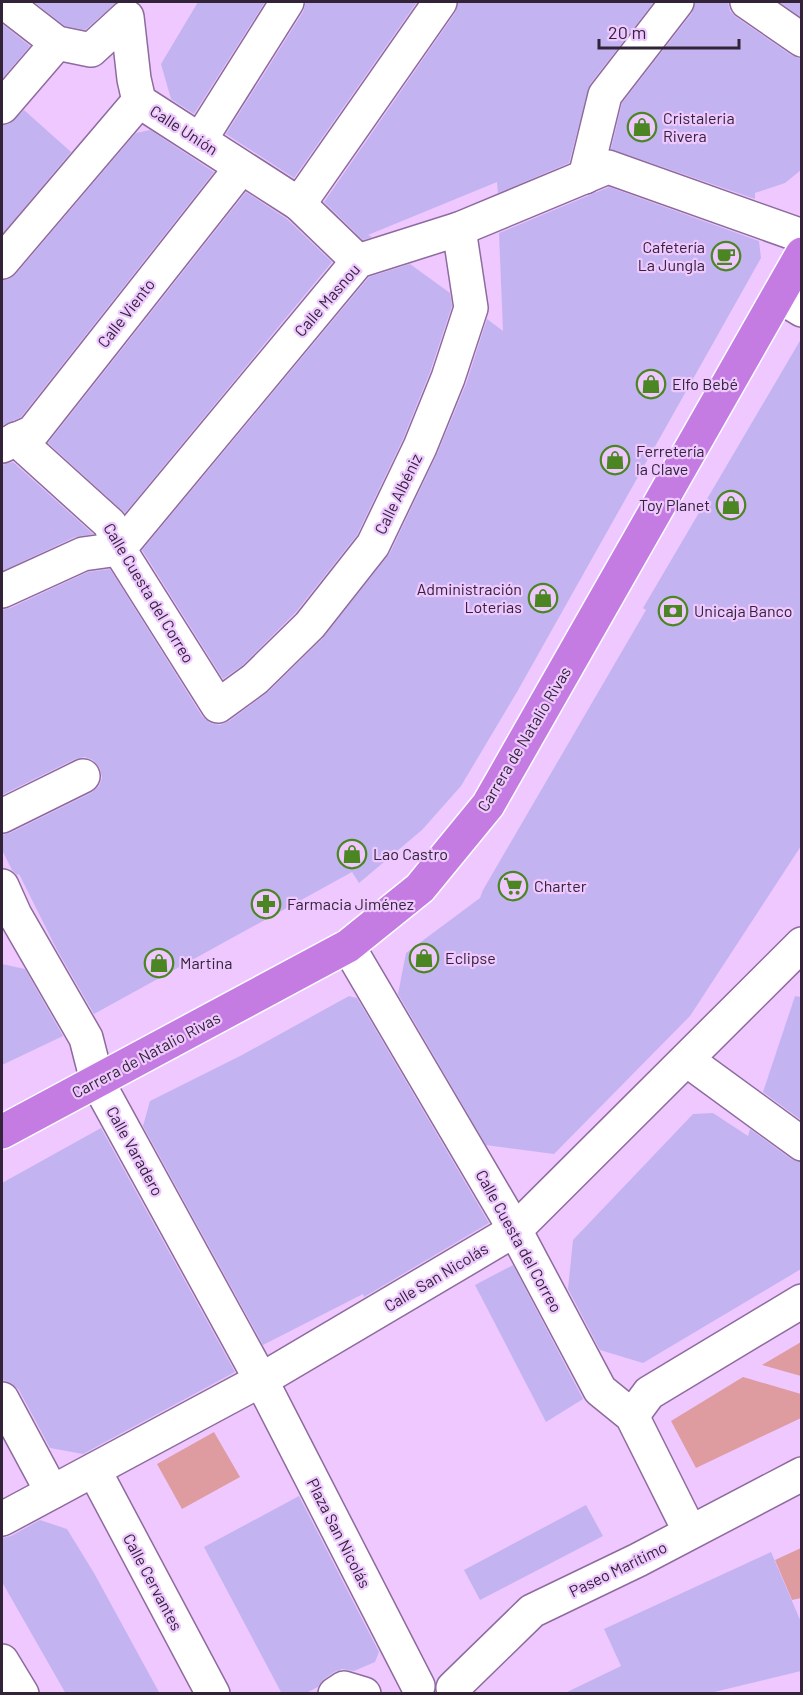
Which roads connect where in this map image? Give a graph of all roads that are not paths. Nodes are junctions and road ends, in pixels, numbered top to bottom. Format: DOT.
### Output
graph roads {
  1 [pos="4,2"];
  2 [pos="287,2"];
  3 [pos="440,2"];
  4 [pos="677,2"];
  5 [pos="747,2"];
  6 [pos="125,7"];
  7 [pos="801,40"];
  8 [pos="57,43"];
  9 [pos="139,101"];
  10 [pos="2,107"];
  11 [pos="200,140"];
  12 [pos="241,168"];
  13 [pos="585,177"];
  14 [pos="299,204"];
  15 [pos="459,229"];
  16 [pos="801,236"];
  17 [pos="801,254"];
  18 [pos="358,261"];
  19 [pos="2,262"];
  20 [pos="790,303"];
  21 [pos="9,442"];
  22 [pos="119,549"];
  23 [pos="2,591"];
  24 [pos="218,705"];
  25 [pos="83,776"];
  26 [pos="2,816"];
  27 [pos="6,906"];
  28 [pos="801,944"];
  29 [pos="348,946"];
  30 [pos="687,1060"];
  31 [pos="97,1081"];
  32 [pos="2,1132"];
  33 [pos="801,1144"];
  34 [pos="515,1230"];
  35 [pos="801,1301"];
  36 [pos="261,1380"];
  37 [pos="2,1399"];
  38 [pos="632,1416"];
  39 [pos="94,1470"];
  40 [pos="801,1474"];
  41 [pos="52,1492"];
  42 [pos="2,1519"];
  43 [pos="690,1532"];
  44 [pos="2,1661"];
  45 [pos="407,1690"];
  46 [pos="458,1691"];
  47 [pos="22,1694"];
  48 [pos="213,1694"];
  49 [pos="334,1694"];
  50 [pos="364,1694"];
  1 -- 8 [label="street, Calle Unión"];
  2 -- 11 [label="street"];
  3 -- 14 [label="street"];
  4 -- 13 [label="street"];
  5 -- 7 [label="street"];
  6 -- 8 [label="street, Calle Unión"];
  6 -- 9 [label="street, Calle Unión"];
  8 -- 10 [label="street"];
  9 -- 11 [label="street, Calle Unión"];
  9 -- 19 [label="street"];
  11 -- 12 [label="street, Calle Unión"];
  12 -- 14 [label="street, Calle Unión"];
  12 -- 21 [label="street, Calle Viento"];
  13 -- 15 [label="street, Calle Masnou"];
  13 -- 16 [label="street, Calle Masnou"];
  14 -- 18 [label="street, Calle Unión"];
  15 -- 18 [label="street, Calle Masnou"];
  15 -- 24 [label="street, Calle Albéniz"];
  17 -- 20 [label="highway, Carrera de Natalio Rivas"];
  18 -- 22 [label="street, Calle Masnou"];
  20 -- 29 [label="highway, Carrera de Natalio Rivas"];
  21 -- 22 [label="street, Calle Cuesta del Correo"];
  22 -- 23 [label="street"];
  22 -- 24 [label="street, Calle Cuesta del Correo"];
  25 -- 26 [label="street"];
  27 -- 31 [label="street, Calle Varadero"];
  28 -- 30 [label="street, Calle San Nicolás"];
  29 -- 31 [label="highway, Carrera de Natalio Rivas"];
  29 -- 34 [label="street, Calle Cuesta del Correo"];
  30 -- 33 [label="street"];
  30 -- 34 [label="street, Calle San Nicolás"];
  31 -- 32 [label="highway, Carrera de Natalio Rivas"];
  31 -- 36 [label="street, Calle Varadero"];
  34 -- 36 [label="street, Calle San Nicolás"];
  34 -- 38 [label="street, Calle Cuesta del Correo"];
  35 -- 38 [label="street"];
  36 -- 39 [label="street, Calle San Nicolás"];
  36 -- 45 [label="street, Plaza San Nicolás"];
  37 -- 41 [label="street"];
  38 -- 43 [label="street, Calle Cuesta del Correo"];
  39 -- 41 [label="street, Calle San Nicolás"];
  39 -- 48 [label="street, Calle Cervantes"];
  40 -- 43 [label="street, Paseo Marítimo"];
  41 -- 42 [label="street, Calle San Nicolás"];
  43 -- 46 [label="street, Paseo Marítimo"];
  44 -- 47 [label="street"];
  45 -- 46 [label="street"];
  49 -- 50 [label="street"];
}
